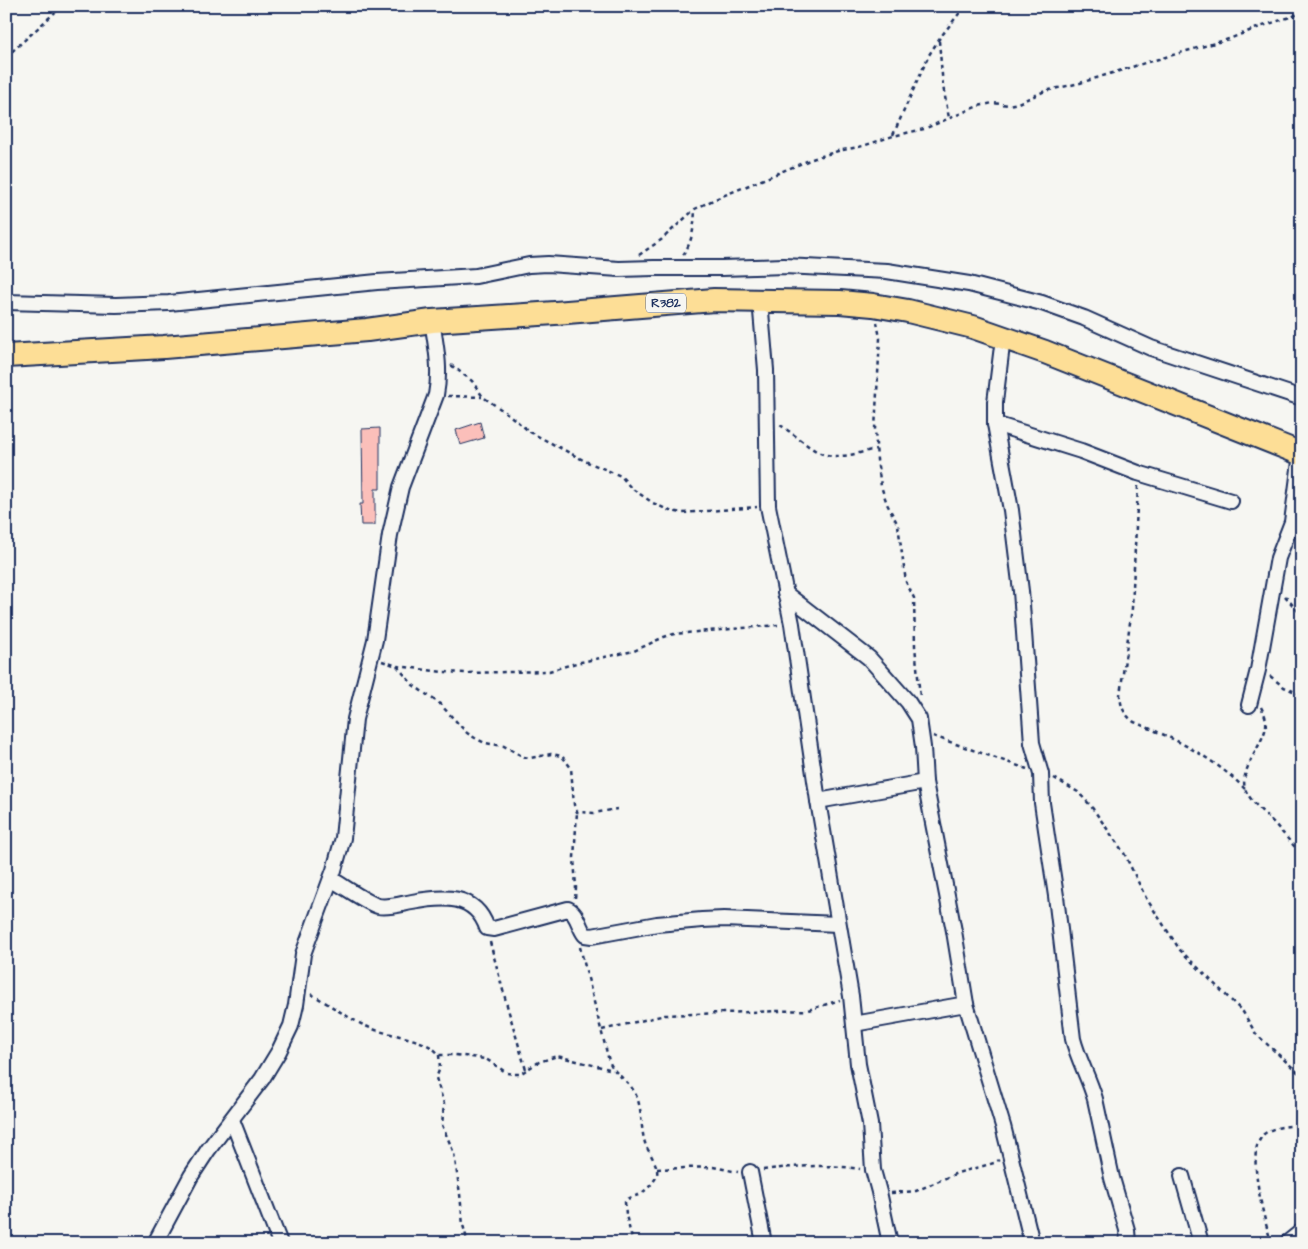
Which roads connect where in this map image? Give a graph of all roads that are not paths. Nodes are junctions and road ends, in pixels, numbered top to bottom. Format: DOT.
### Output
graph roads {
  1 [pos="760,300"];
  2 [pos="6,302"];
  3 [pos="432,321"];
  4 [pos="1002,338"];
  5 [pos="6,356"];
  6 [pos="1302,398"];
  7 [pos="995,424"];
  8 [pos="1302,454"];
  9 [pos="1231,500"];
  10 [pos="1297,525"];
  11 [pos="785,592"];
  12 [pos="1249,705"];
  13 [pos="925,782"];
  14 [pos="818,801"];
  15 [pos="331,879"];
  16 [pos="838,924"];
  17 [pos="966,1004"];
  18 [pos="854,1024"];
  19 [pos="232,1120"];
  20 [pos="750,1172"];
  21 [pos="1182,1176"];
  22 [pos="1302,1231"];
  23 [pos="159,1241"];
  24 [pos="280,1243"];
  25 [pos="764,1243"];
  26 [pos="890,1243"];
  27 [pos="1032,1243"];
  28 [pos="1128,1243"];
  29 [pos="1200,1243"];
  30 [pos="1287,1243"];
  1 -- 3 [label="main road, R382"];
  1 -- 4 [label="main road, R382"];
  1 -- 11 [label="street"];
  2 -- 6 [label="street"];
  3 -- 5 [label="main road, R382"];
  3 -- 15 [label="street"];
  4 -- 7 [label="street"];
  4 -- 8 [label="main road, R382"];
  7 -- 9 [label="street"];
  7 -- 28 [label="street"];
  8 -- 10 [label="street"];
  10 -- 12 [label="street"];
  11 -- 13 [label="street"];
  11 -- 14 [label="street"];
  13 -- 14 [label="street"];
  13 -- 17 [label="street"];
  14 -- 16 [label="street"];
  15 -- 16 [label="street"];
  15 -- 19 [label="street"];
  16 -- 18 [label="street"];
  17 -- 18 [label="street"];
  17 -- 27 [label="street"];
  18 -- 26 [label="street"];
  19 -- 23 [label="street"];
  19 -- 24 [label="street"];
  20 -- 25 [label="street"];
  21 -- 29 [label="street"];
  22 -- 30 [label="street"];
}
